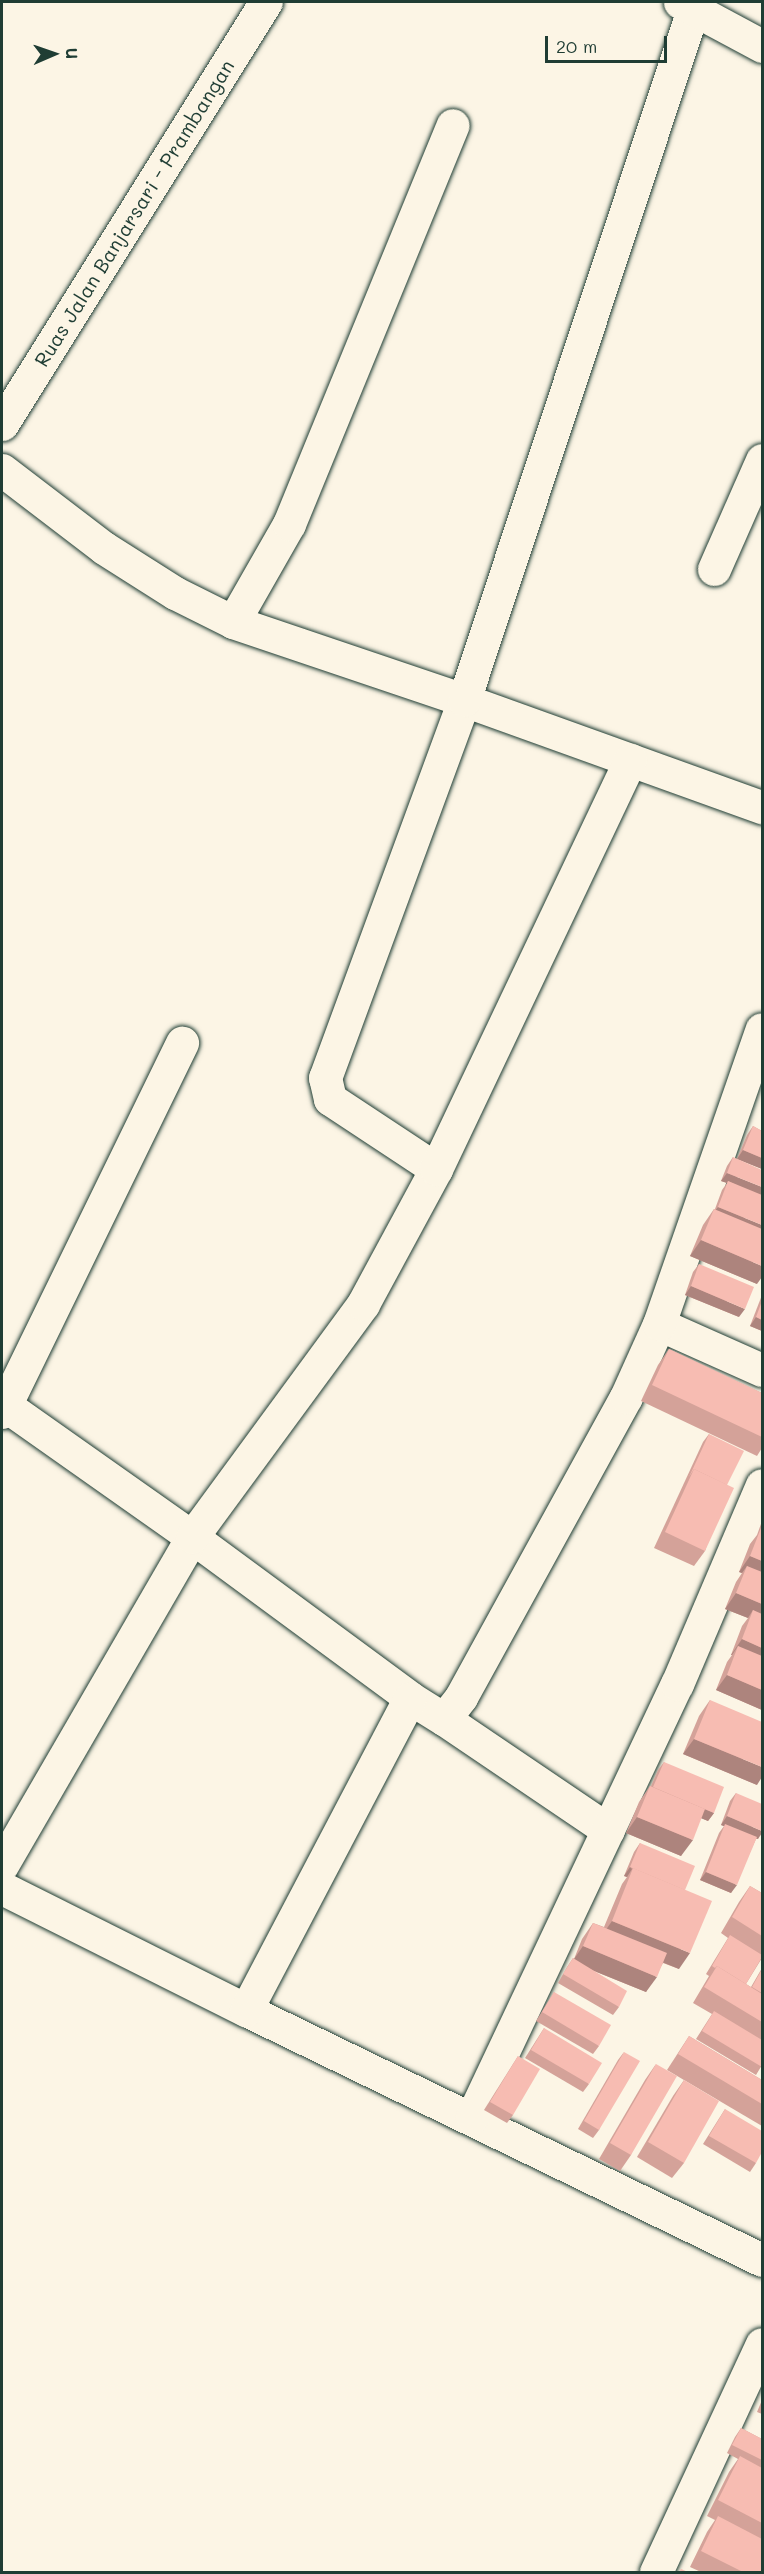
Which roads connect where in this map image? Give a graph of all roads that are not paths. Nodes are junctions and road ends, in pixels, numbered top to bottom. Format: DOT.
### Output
graph roads {
  1 [pos="266,2"];
  2 [pos="699,7"];
  3 [pos="762,46"];
  4 [pos="453,125"];
  5 [pos="2,424"];
  6 [pos="762,460"];
  7 [pos="2,470"];
  8 [pos="714,569"];
  9 [pos="233,622"];
  10 [pos="464,700"];
  11 [pos="630,760"];
  12 [pos="762,807"];
  13 [pos="762,1029"];
  14 [pos="182,1043"];
  15 [pos="436,1169"];
  16 [pos="672,1330"];
  17 [pos="762,1370"];
  18 [pos="3,1407"];
  19 [pos="762,1485"];
  20 [pos="192,1537"];
  21 [pos="410,1698"];
  22 [pos="444,1719"];
  23 [pos="608,1830"];
  24 [pos="2,1865"];
  25 [pos="2,1888"];
  26 [pos="246,2010"];
  27 [pos="472,2117"];
  28 [pos="762,2260"];
  29 [pos="762,2344"];
  30 [pos="656,2572"];
  1 -- 5 [label="street, Ruas Jalan Banjarsari - Prambangan"];
  2 -- 3 [label="street"];
  2 -- 10 [label="street"];
  4 -- 9 [label="street"];
  6 -- 8 [label="street"];
  7 -- 9 [label="street"];
  9 -- 10 [label="street"];
  10 -- 11 [label="street"];
  10 -- 15 [label="street"];
  11 -- 12 [label="street"];
  11 -- 15 [label="street"];
  13 -- 22 [label="street"];
  14 -- 18 [label="street"];
  15 -- 20 [label="street"];
  16 -- 17 [label="street"];
  18 -- 20 [label="street"];
  19 -- 23 [label="street"];
  20 -- 21 [label="street"];
  20 -- 24 [label="street"];
  21 -- 22 [label="street"];
  21 -- 26 [label="street"];
  22 -- 23 [label="street"];
  23 -- 27 [label="street"];
  25 -- 26 [label="street"];
  26 -- 27 [label="street"];
  27 -- 28 [label="street"];
  29 -- 30 [label="street"];
}
